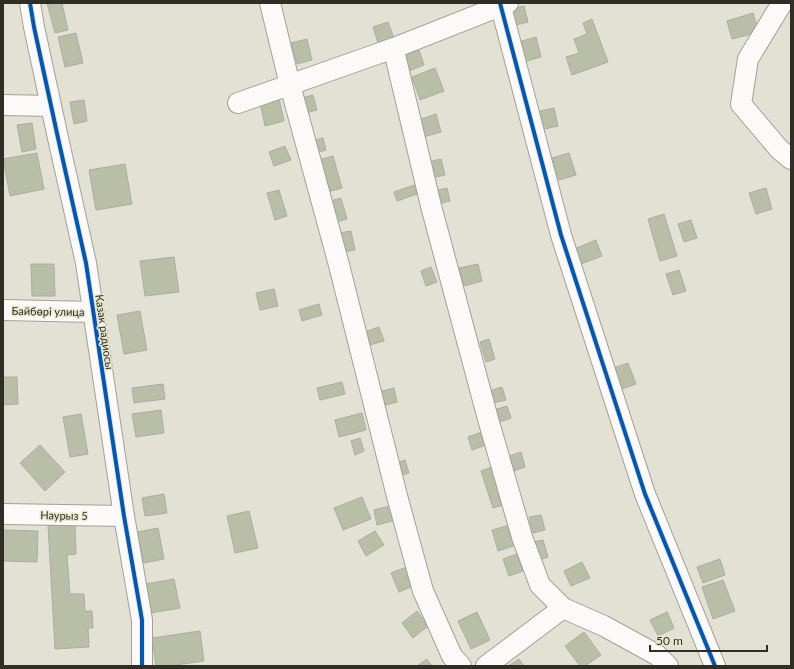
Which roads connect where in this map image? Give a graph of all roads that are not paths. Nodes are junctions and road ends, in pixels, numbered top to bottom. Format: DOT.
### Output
graph roads {
  1 [pos="30,3"];
  2 [pos="270,3"];
  3 [pos="782,3"];
  4 [pos="502,4"];
  5 [pos="394,48"];
  6 [pos="290,85"];
  7 [pos="238,103"];
  8 [pos="3,105"];
  9 [pos="51,106"];
  10 [pos="791,159"];
  11 [pos="3,310"];
  12 [pos="93,312"];
  13 [pos="3,514"];
  14 [pos="124,516"];
  15 [pos="562,608"];
  16 [pos="142,666"];
  17 [pos="461,666"];
  18 [pos="486,666"];
  19 [pos="668,666"];
  20 [pos="714,666"];
  1 -- 9 [label="street, Казак радиосы"];
  2 -- 6 [label="street"];
  3 -- 10 [label="street"];
  4 -- 5 [label="street"];
  4 -- 20 [label="street"];
  5 -- 6 [label="street"];
  5 -- 15 [label="street"];
  6 -- 7 [label="street"];
  6 -- 17 [label="street"];
  8 -- 9 [label="street"];
  9 -- 12 [label="street, Казак радиосы"];
  11 -- 12 [label="street, Байбөрі улица"];
  12 -- 14 [label="street, Казак радиосы"];
  13 -- 14 [label="street, Наурыз 5"];
  14 -- 16 [label="street, Казак радиосы"];
  15 -- 18 [label="street"];
  15 -- 19 [label="street"];
}
